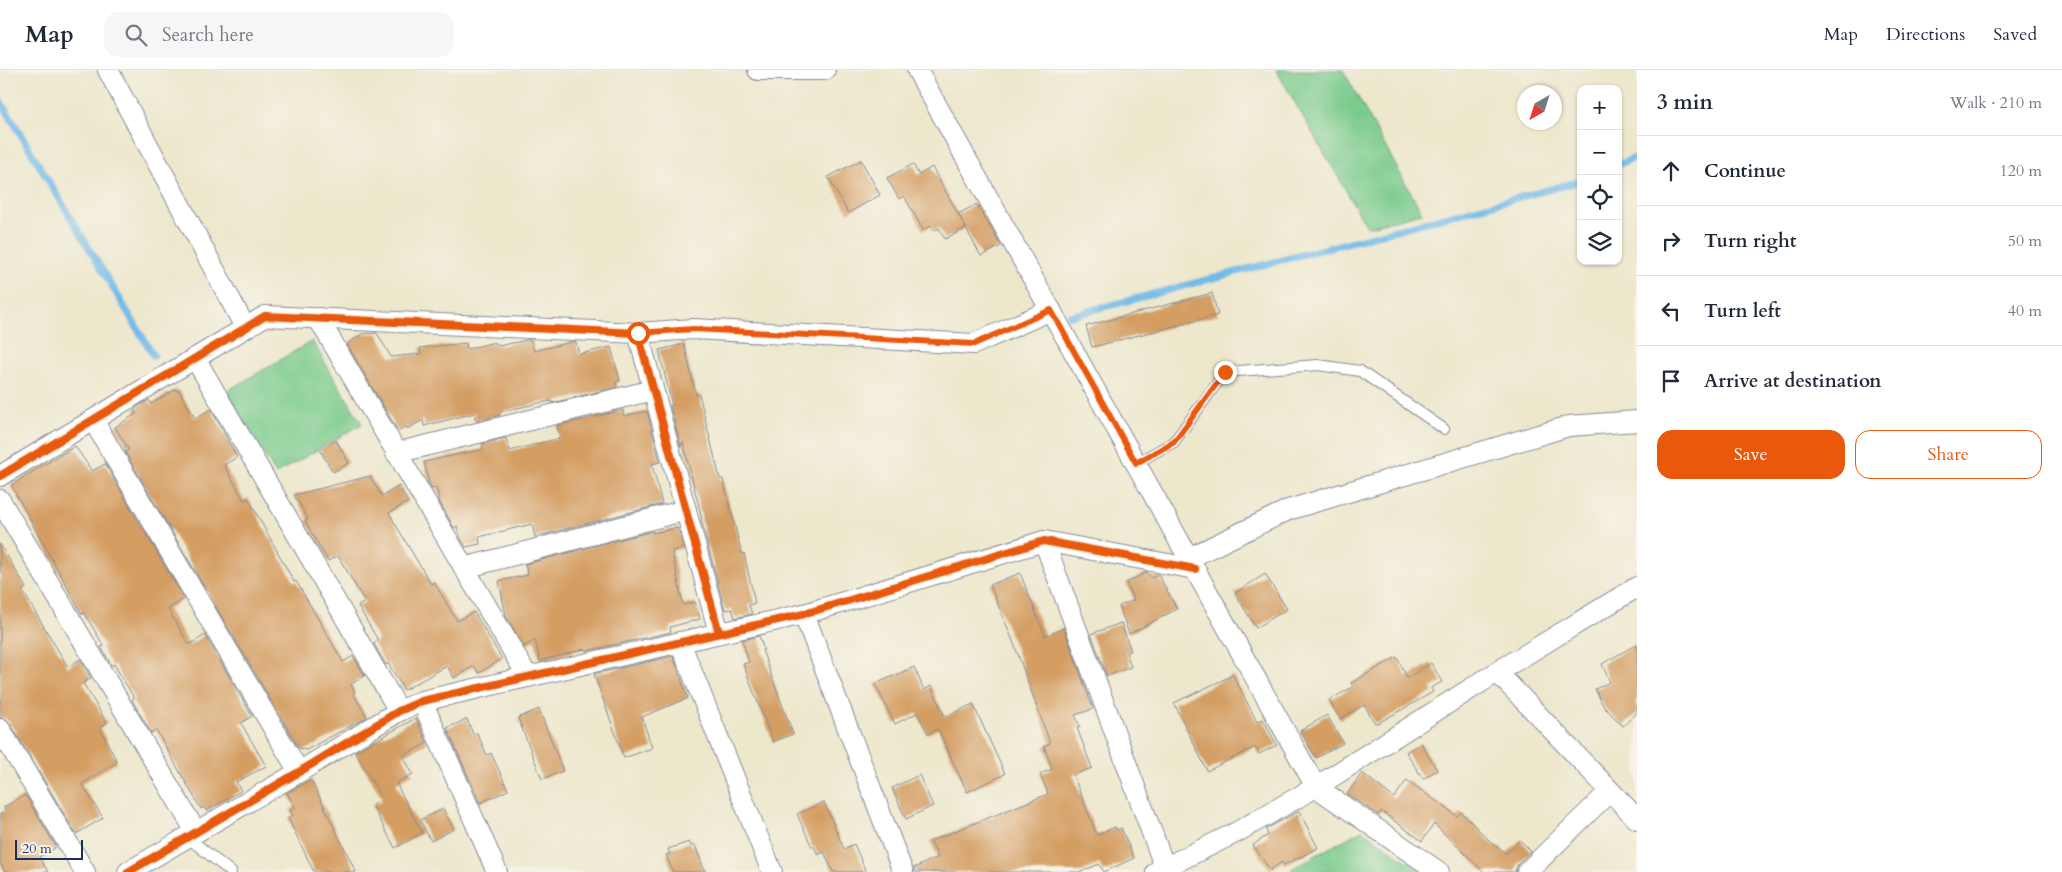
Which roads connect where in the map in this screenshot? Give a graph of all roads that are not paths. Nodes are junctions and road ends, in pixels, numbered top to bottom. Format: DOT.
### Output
graph roads {
  1 [pos="108,70"];
  2 [pos="758,70"];
  3 [pos="825,70"];
  4 [pos="917,70"];
  5 [pos="1051,310"];
  6 [pos="318,318"];
  7 [pos="245,328"];
  8 [pos="638,333"];
  9 [pos="195,358"];
  10 [pos="653,390"];
  11 [pos="93,420"];
  12 [pos="1637,421"];
  13 [pos="1444,430"];
  14 [pos="396,453"];
  15 [pos="1136,463"];
  16 [pos="0,476"];
  17 [pos="0,500"];
  18 [pos="686,510"];
  19 [pos="1044,541"];
  20 [pos="1192,564"];
  21 [pos="464,568"];
  22 [pos="1637,588"];
  23 [pos="804,614"];
  24 [pos="719,633"];
  25 [pos="680,642"];
  26 [pos="1497,672"];
  27 [pos="528,677"];
  28 [pos="422,701"];
  29 [pos="399,711"];
  30 [pos="0,729"];
  31 [pos="299,772"];
  32 [pos="1316,787"];
  33 [pos="1610,791"];
  34 [pos="1637,819"];
  35 [pos="192,835"];
  36 [pos="1163,871"];
  37 [pos="85,872"];
  38 [pos="128,872"];
  39 [pos="231,872"];
  40 [pos="497,872"];
  41 [pos="772,872"];
  42 [pos="903,872"];
  43 [pos="1439,872"];
  44 [pos="1527,872"];
  1 -- 7 [label="street"];
  2 -- 3 [label="street"];
  4 -- 5 [label="street"];
  5 -- 8 [label="street"];
  5 -- 15 [label="street"];
  6 -- 7 [label="street"];
  6 -- 8 [label="street"];
  6 -- 14 [label="street"];
  7 -- 9 [label="street"];
  8 -- 10 [label="street"];
  9 -- 11 [label="street"];
  9 -- 29 [label="street"];
  10 -- 14 [label="street"];
  10 -- 18 [label="street"];
  11 -- 16 [label="street"];
  11 -- 31 [label="street"];
  12 -- 20 [label="street"];
  13 -- 15 [label="lane"];
  14 -- 21 [label="street"];
  15 -- 20 [label="street"];
  17 -- 35 [label="street"];
  18 -- 21 [label="street"];
  18 -- 24 [label="street"];
  19 -- 20 [label="street"];
  19 -- 23 [label="street"];
  19 -- 36 [label="street"];
  20 -- 32 [label="street"];
  21 -- 27 [label="street"];
  22 -- 26 [label="street"];
  23 -- 24 [label="street"];
  23 -- 42 [label="street"];
  24 -- 25 [label="street"];
  25 -- 27 [label="street"];
  25 -- 41 [label="street"];
  26 -- 32 [label="street"];
  26 -- 33 [label="street"];
  27 -- 28 [label="street"];
  28 -- 29 [label="street"];
  28 -- 40 [label="street"];
  29 -- 31 [label="street"];
  30 -- 37 [label="street"];
  31 -- 35 [label="street"];
  32 -- 36 [label="street"];
  32 -- 43 [label="street"];
  33 -- 34 [label="street"];
  33 -- 44 [label="street"];
  35 -- 38 [label="street"];
  35 -- 39 [label="lane"];
}
